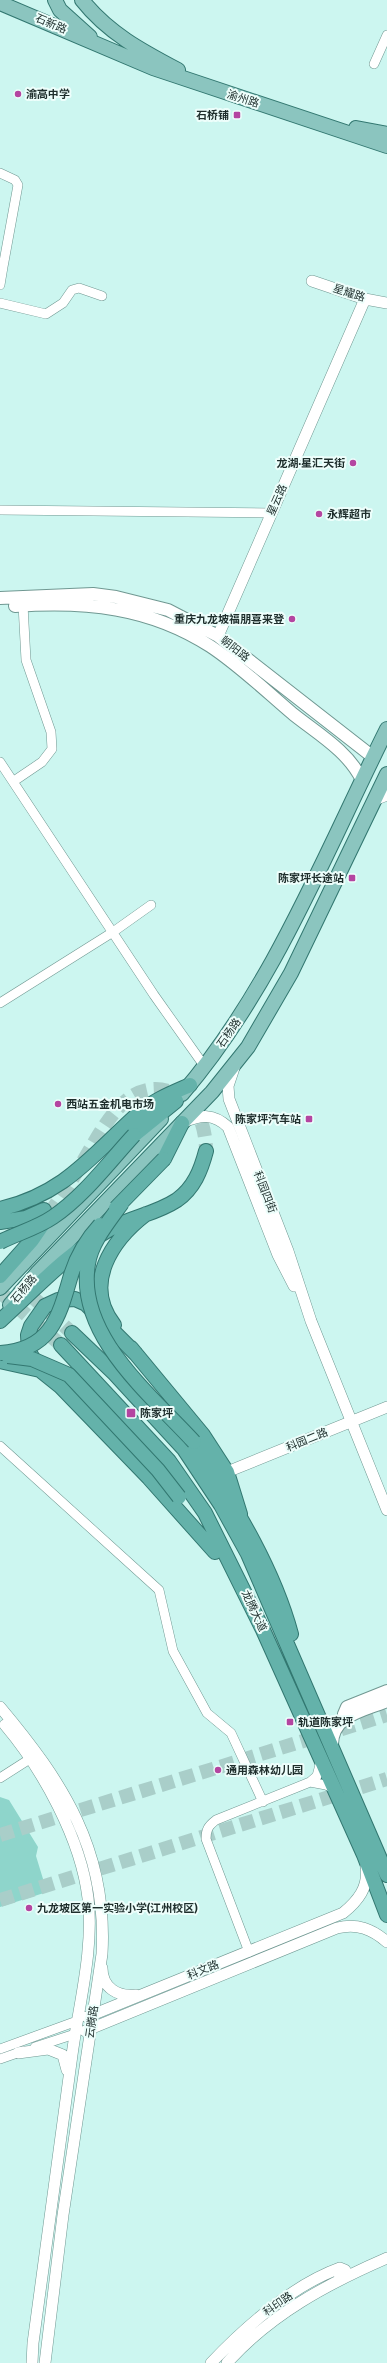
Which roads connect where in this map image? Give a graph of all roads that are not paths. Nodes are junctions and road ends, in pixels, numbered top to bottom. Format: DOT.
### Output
graph roads {
  1 [pos="55,0"];
  2 [pos="82,0"];
  3 [pos="0,3"];
  4 [pos="387,35"];
  5 [pos="101,46"];
  6 [pos="374,64"];
  7 [pos="222,92"];
  8 [pos="291,115"];
  9 [pos="387,134"];
  10 [pos="387,146"];
  11 [pos="0,173"];
  12 [pos="2,268"];
  13 [pos="312,281"];
  14 [pos="0,285"];
  15 [pos="102,296"];
  16 [pos="365,299"];
  17 [pos="0,303"];
  18 [pos="387,303"];
  19 [pos="0,510"];
  20 [pos="272,513"];
  21 [pos="1,599"];
  22 [pos="23,605"];
  23 [pos="218,636"];
  24 [pos="325,720"];
  25 [pos="387,729"];
  26 [pos="315,732"];
  27 [pos="373,757"];
  28 [pos="0,762"];
  29 [pos="387,774"];
  30 [pos="362,780"];
  31 [pos="14,781"];
  32 [pos="387,795"];
  33 [pos="374,800"];
  34 [pos="151,905"];
  35 [pos="113,932"];
  36 [pos="0,1003"];
  37 [pos="236,1063"];
  38 [pos="205,1067"];
  39 [pos="190,1085"];
  40 [pos="176,1102"];
  41 [pos="182,1123"];
  42 [pos="206,1151"];
  43 [pos="122,1203"];
  44 [pos="0,1209"];
  45 [pos="146,1214"];
  46 [pos="0,1222"];
  47 [pos="0,1242"];
  48 [pos="0,1276"];
  49 [pos="0,1288"];
  50 [pos="0,1317"];
  51 [pos="310,1320"];
  52 [pos="0,1321"];
  53 [pos="72,1333"];
  54 [pos="61,1345"];
  55 [pos="0,1354"];
  56 [pos="136,1354"];
  57 [pos="0,1361"];
  58 [pos="40,1370"];
  59 [pos="387,1407"];
  60 [pos="350,1422"];
  61 [pos="0,1446"];
  62 [pos="227,1472"];
  63 [pos="387,1510"];
  64 [pos="240,1514"];
  65 [pos="215,1552"];
  66 [pos="263,1630"];
  67 [pos="301,1675"];
  68 [pos="387,1691"];
  69 [pos="387,1701"];
  70 [pos="0,1707"];
  71 [pos="350,1716"];
  72 [pos="0,1718"];
  73 [pos="332,1746"];
  74 [pos="33,1756"];
  75 [pos="321,1760"];
  76 [pos="0,1778"];
  77 [pos="310,1782"];
  78 [pos="334,1790"];
  79 [pos="263,1802"];
  80 [pos="364,1855"];
  81 [pos="387,1875"];
  82 [pos="387,1915"];
  83 [pos="387,1942"];
  84 [pos="249,1952"];
  85 [pos="102,1954"];
  86 [pos="146,1993"];
  87 [pos="92,2015"];
  88 [pos="77,2021"];
  89 [pos="91,2028"];
  90 [pos="75,2034"];
  91 [pos="0,2049"];
  92 [pos="18,2053"];
  93 [pos="0,2059"];
  94 [pos="68,2080"];
  95 [pos="387,2258"];
  96 [pos="339,2279"];
  97 [pos="32,2363"];
  98 [pos="45,2363"];
  99 [pos="211,2363"];
  100 [pos="227,2363"];
  1 -- 5 [label="main road"];
  2 -- 7 [label="main road"];
  3 -- 5 [label="main road, 石新路"];
  4 -- 6 [label="street"];
  5 -- 7 [label="main road, 渝州路"];
  7 -- 8 [label="main road, 渝州路"];
  8 -- 9 [label="main road"];
  8 -- 10 [label="main road, 渝州路"];
  11 -- 12 [label="street"];
  12 -- 14 [label="street"];
  13 -- 16 [label="street, 星耀路"];
  15 -- 17 [label="street"];
  16 -- 18 [label="street, 星耀路"];
  16 -- 20 [label="street, 星云路"];
  19 -- 20 [label="street"];
  20 -- 23 [label="street, 星云路"];
  21 -- 22 [label="main road, 朝阳路"];
  21 -- 23 [label="main road, 朝阳路"];
  22 -- 26 [label="main road, 朝阳路"];
  22 -- 31 [label="street"];
  23 -- 24 [label="main road, 朝阳路"];
  24 -- 26 [label="main road"];
  24 -- 27 [label="main road, 朝阳路"];
  25 -- 27 [label="main road, 石杨路"];
  26 -- 30 [label="main road, 朝阳路"];
  27 -- 30 [label="main road, 石杨路"];
  28 -- 31 [label="street"];
  29 -- 33 [label="main road, 石杨路"];
  30 -- 38 [label="main road, 石杨路"];
  31 -- 35 [label="street"];
  32 -- 33 [label="street"];
  33 -- 37 [label="main road, 石杨路"];
  34 -- 35 [label="street"];
  35 -- 36 [label="street"];
  35 -- 38 [label="street"];
  37 -- 41 [label="main road, 石杨路"];
  37 -- 51 [label="street, 科园四街"];
  38 -- 39 [label="main road, 石杨路"];
  39 -- 40 [label="main road, 石杨路"];
  39 -- 44 [label="highway"];
  40 -- 47 [label="highway, bridge"];
  40 -- 49 [label="main road, 石杨路"];
  41 -- 43 [label="highway, bridge"];
  41 -- 50 [label="main road, 石杨路"];
  41 -- 51 [label="street, 科园四街"];
  42 -- 45 [label="highway"];
  43 -- 55 [label="highway, bridge"];
  43 -- 64 [label="highway, bridge"];
  45 -- 52 [label="highway"];
  45 -- 56 [label="highway"];
  46 -- 48 [label="highway"];
  51 -- 60 [label="street, 科园四街"];
  53 -- 67 [label="highway, 龙腾大道"];
  54 -- 66 [label="highway, 龙腾大道"];
  55 -- 65 [label="highway, bridge"];
  56 -- 58 [label="highway"];
  56 -- 62 [label="highway"];
  57 -- 58 [label="highway"];
  58 -- 65 [label="highway"];
  59 -- 60 [label="street, 科园二路"];
  60 -- 62 [label="street, 科园二路"];
  60 -- 63 [label="street, 科园四街"];
  61 -- 79 [label="street"];
  62 -- 64 [label="highway"];
  64 -- 67 [label="highway"];
  65 -- 66 [label="highway"];
  66 -- 75 [label="highway, 龙腾大道"];
  67 -- 73 [label="highway, 龙腾大道"];
  68 -- 71 [label="main road"];
  69 -- 71 [label="main road"];
  70 -- 74 [label="street, 云腾路"];
  71 -- 73 [label="main road"];
  72 -- 74 [label="street, 云腾路"];
  73 -- 81 [label="highway, 龙腾大道"];
  74 -- 76 [label="street"];
  74 -- 85 [label="street, 云腾路"];
  74 -- 88 [label="street, 云腾路"];
  75 -- 77 [label="street"];
  75 -- 78 [label="highway, 龙腾大道"];
  77 -- 78 [label="street"];
  77 -- 79 [label="street"];
  78 -- 80 [label="highway, 龙腾大道"];
  79 -- 84 [label="street"];
  80 -- 82 [label="highway, 龙腾大道"];
  80 -- 84 [label="street, 科文路"];
  83 -- 89 [label="street, 科文路"];
  84 -- 86 [label="street, 科文路"];
  85 -- 86 [label="street"];
  85 -- 87 [label="street, 云腾路"];
  86 -- 87 [label="street, 科文路"];
  87 -- 88 [label="street, 科文路"];
  87 -- 89 [label="street, 云腾路"];
  88 -- 90 [label="street, 云腾路"];
  88 -- 91 [label="street, 科文路"];
  89 -- 90 [label="street, 科文路"];
  89 -- 98 [label="street, 云腾路"];
  90 -- 92 [label="street, 科文路"];
  90 -- 94 [label="street, 云腾路"];
  92 -- 93 [label="street, 科文路"];
  92 -- 94 [label="street"];
  94 -- 97 [label="street, 云腾路"];
  95 -- 96 [label="street, 科印路"];
  96 -- 99 [label="street, 科印路"];
  96 -- 100 [label="street, 科印路"];
}
